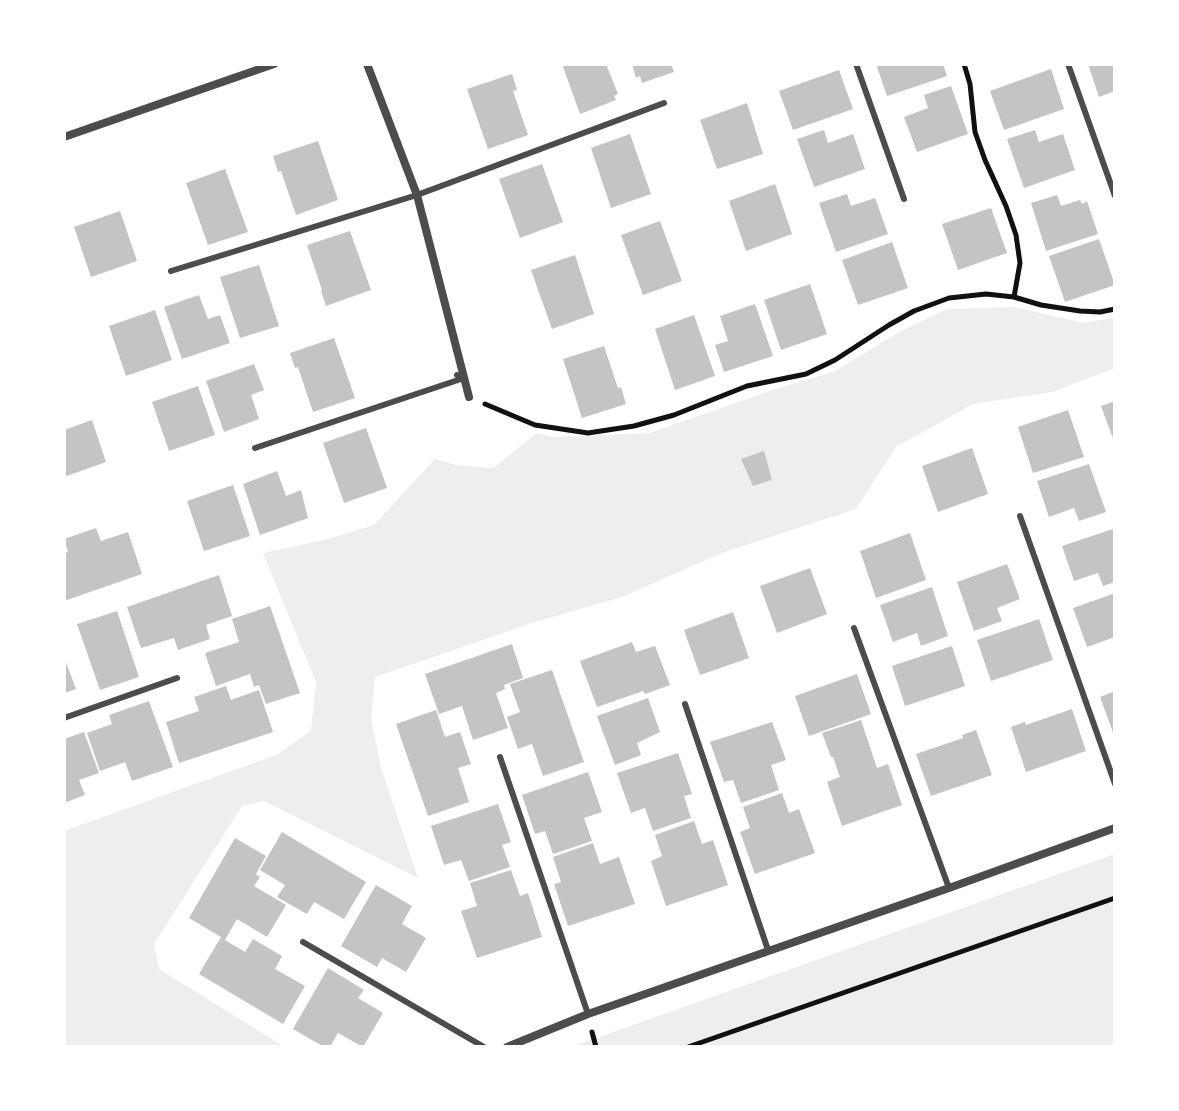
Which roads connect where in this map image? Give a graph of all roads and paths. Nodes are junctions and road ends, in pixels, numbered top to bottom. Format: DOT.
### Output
graph roads {
  1 [pos="274,64"];
  2 [pos="367,64"];
  3 [pos="856,64"];
  4 [pos="964,64"];
  5 [pos="1068,64"];
  6 [pos="664,103"];
  7 [pos="64,137"];
  8 [pos="417,195"];
  9 [pos="1115,196"];
  10 [pos="904,199"];
  11 [pos="171,271"];
  12 [pos="1014,297"];
  13 [pos="1115,309"];
  14 [pos="461,376"];
  15 [pos="469,397"];
  16 [pos="255,448"];
  17 [pos="1020,516"];
  18 [pos="854,628"];
  19 [pos="177,678"];
  20 [pos="685,704"];
  21 [pos="64,718"];
  22 [pos="500,757"];
  23 [pos="1115,784"];
  24 [pos="1115,828"];
  25 [pos="949,888"];
  26 [pos="1115,898"];
  27 [pos="303,942"];
  28 [pos="768,950"];
  29 [pos="588,1014"];
  30 [pos="484,1047"];
  31 [pos="507,1047"];
  32 [pos="688,1047"];
  1 -- 7 [label="street"];
  2 -- 8 [label="street"];
  3 -- 10 [label="lane"];
  4 -- 12 [label="path"];
  5 -- 9 [label="lane"];
  6 -- 8 [label="lane"];
  8 -- 11 [label="lane"];
  8 -- 14 [label="street"];
  12 -- 13 [label="path"];
  12 -- 15 [label="path"];
  14 -- 15 [label="street"];
  14 -- 16 [label="lane"];
  17 -- 23 [label="lane"];
  18 -- 25 [label="lane"];
  19 -- 21 [label="lane"];
  20 -- 28 [label="lane"];
  22 -- 29 [label="lane"];
  24 -- 25 [label="street"];
  25 -- 28 [label="street"];
  26 -- 32 [label="path"];
  27 -- 30 [label="lane"];
  28 -- 29 [label="street"];
  29 -- 31 [label="street"];
}
